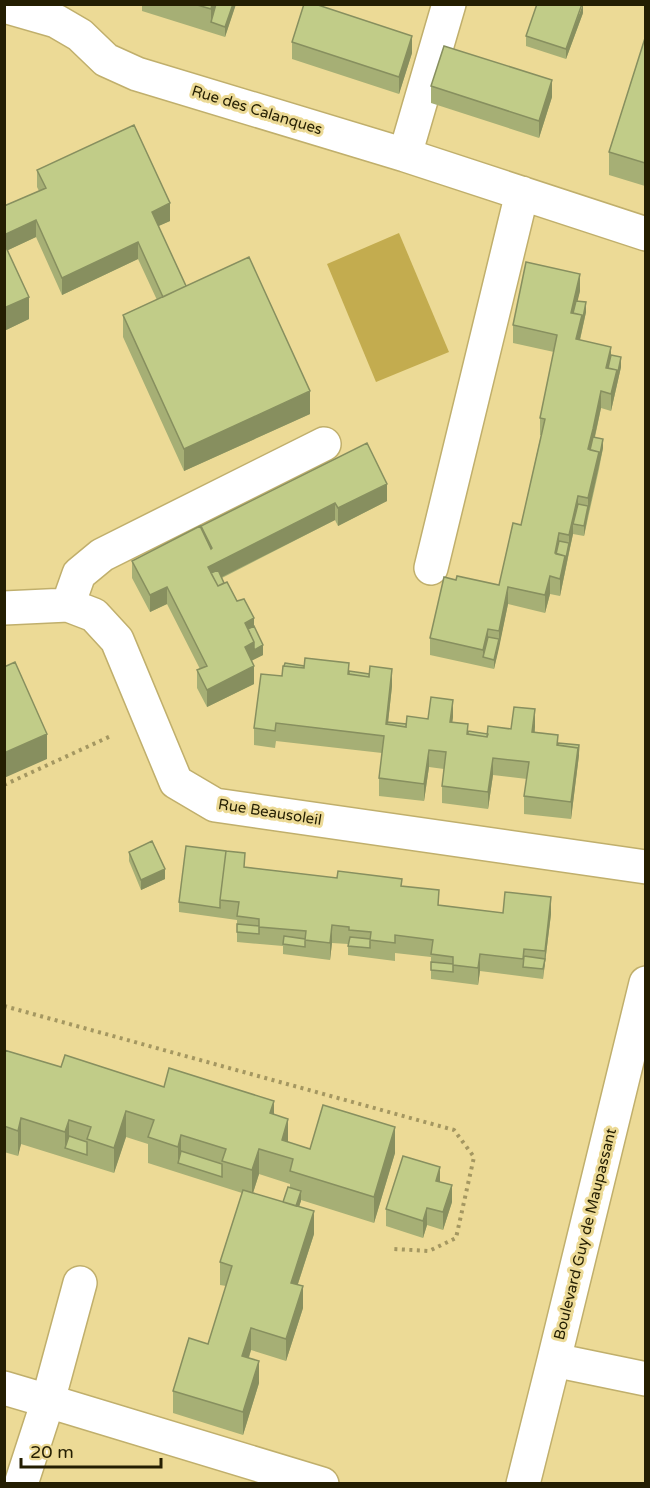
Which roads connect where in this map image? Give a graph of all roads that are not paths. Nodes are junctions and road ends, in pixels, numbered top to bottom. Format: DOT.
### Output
graph roads {
  1 [pos="449,4"];
  2 [pos="4,6"];
  3 [pos="405,155"];
  4 [pos="522,193"];
  5 [pos="645,234"];
  6 [pos="324,444"];
  7 [pos="431,568"];
  8 [pos="68,605"];
  9 [pos="4,608"];
  10 [pos="645,867"];
  11 [pos="645,983"];
  12 [pos="80,1283"];
  13 [pos="554,1360"];
  14 [pos="645,1379"];
  15 [pos="4,1388"];
  16 [pos="48,1401"];
  17 [pos="21,1484"];
  18 [pos="322,1484"];
  19 [pos="523,1484"];
  1 -- 3 [label="street"];
  2 -- 3 [label="street, Rue des Calanques"];
  3 -- 4 [label="street, Rue des Calanques"];
  4 -- 5 [label="street, Rue des Calanques"];
  4 -- 7 [label="street"];
  6 -- 8 [label="street"];
  8 -- 9 [label="street, Rue Beausoleil"];
  8 -- 10 [label="street, Rue Beausoleil"];
  11 -- 13 [label="street, Boulevard Guy de Maupassant"];
  12 -- 16 [label="street"];
  13 -- 14 [label="street"];
  13 -- 19 [label="street, Boulevard Guy de Maupassant"];
  15 -- 16 [label="street"];
  16 -- 17 [label="street"];
  16 -- 18 [label="street"];
}
